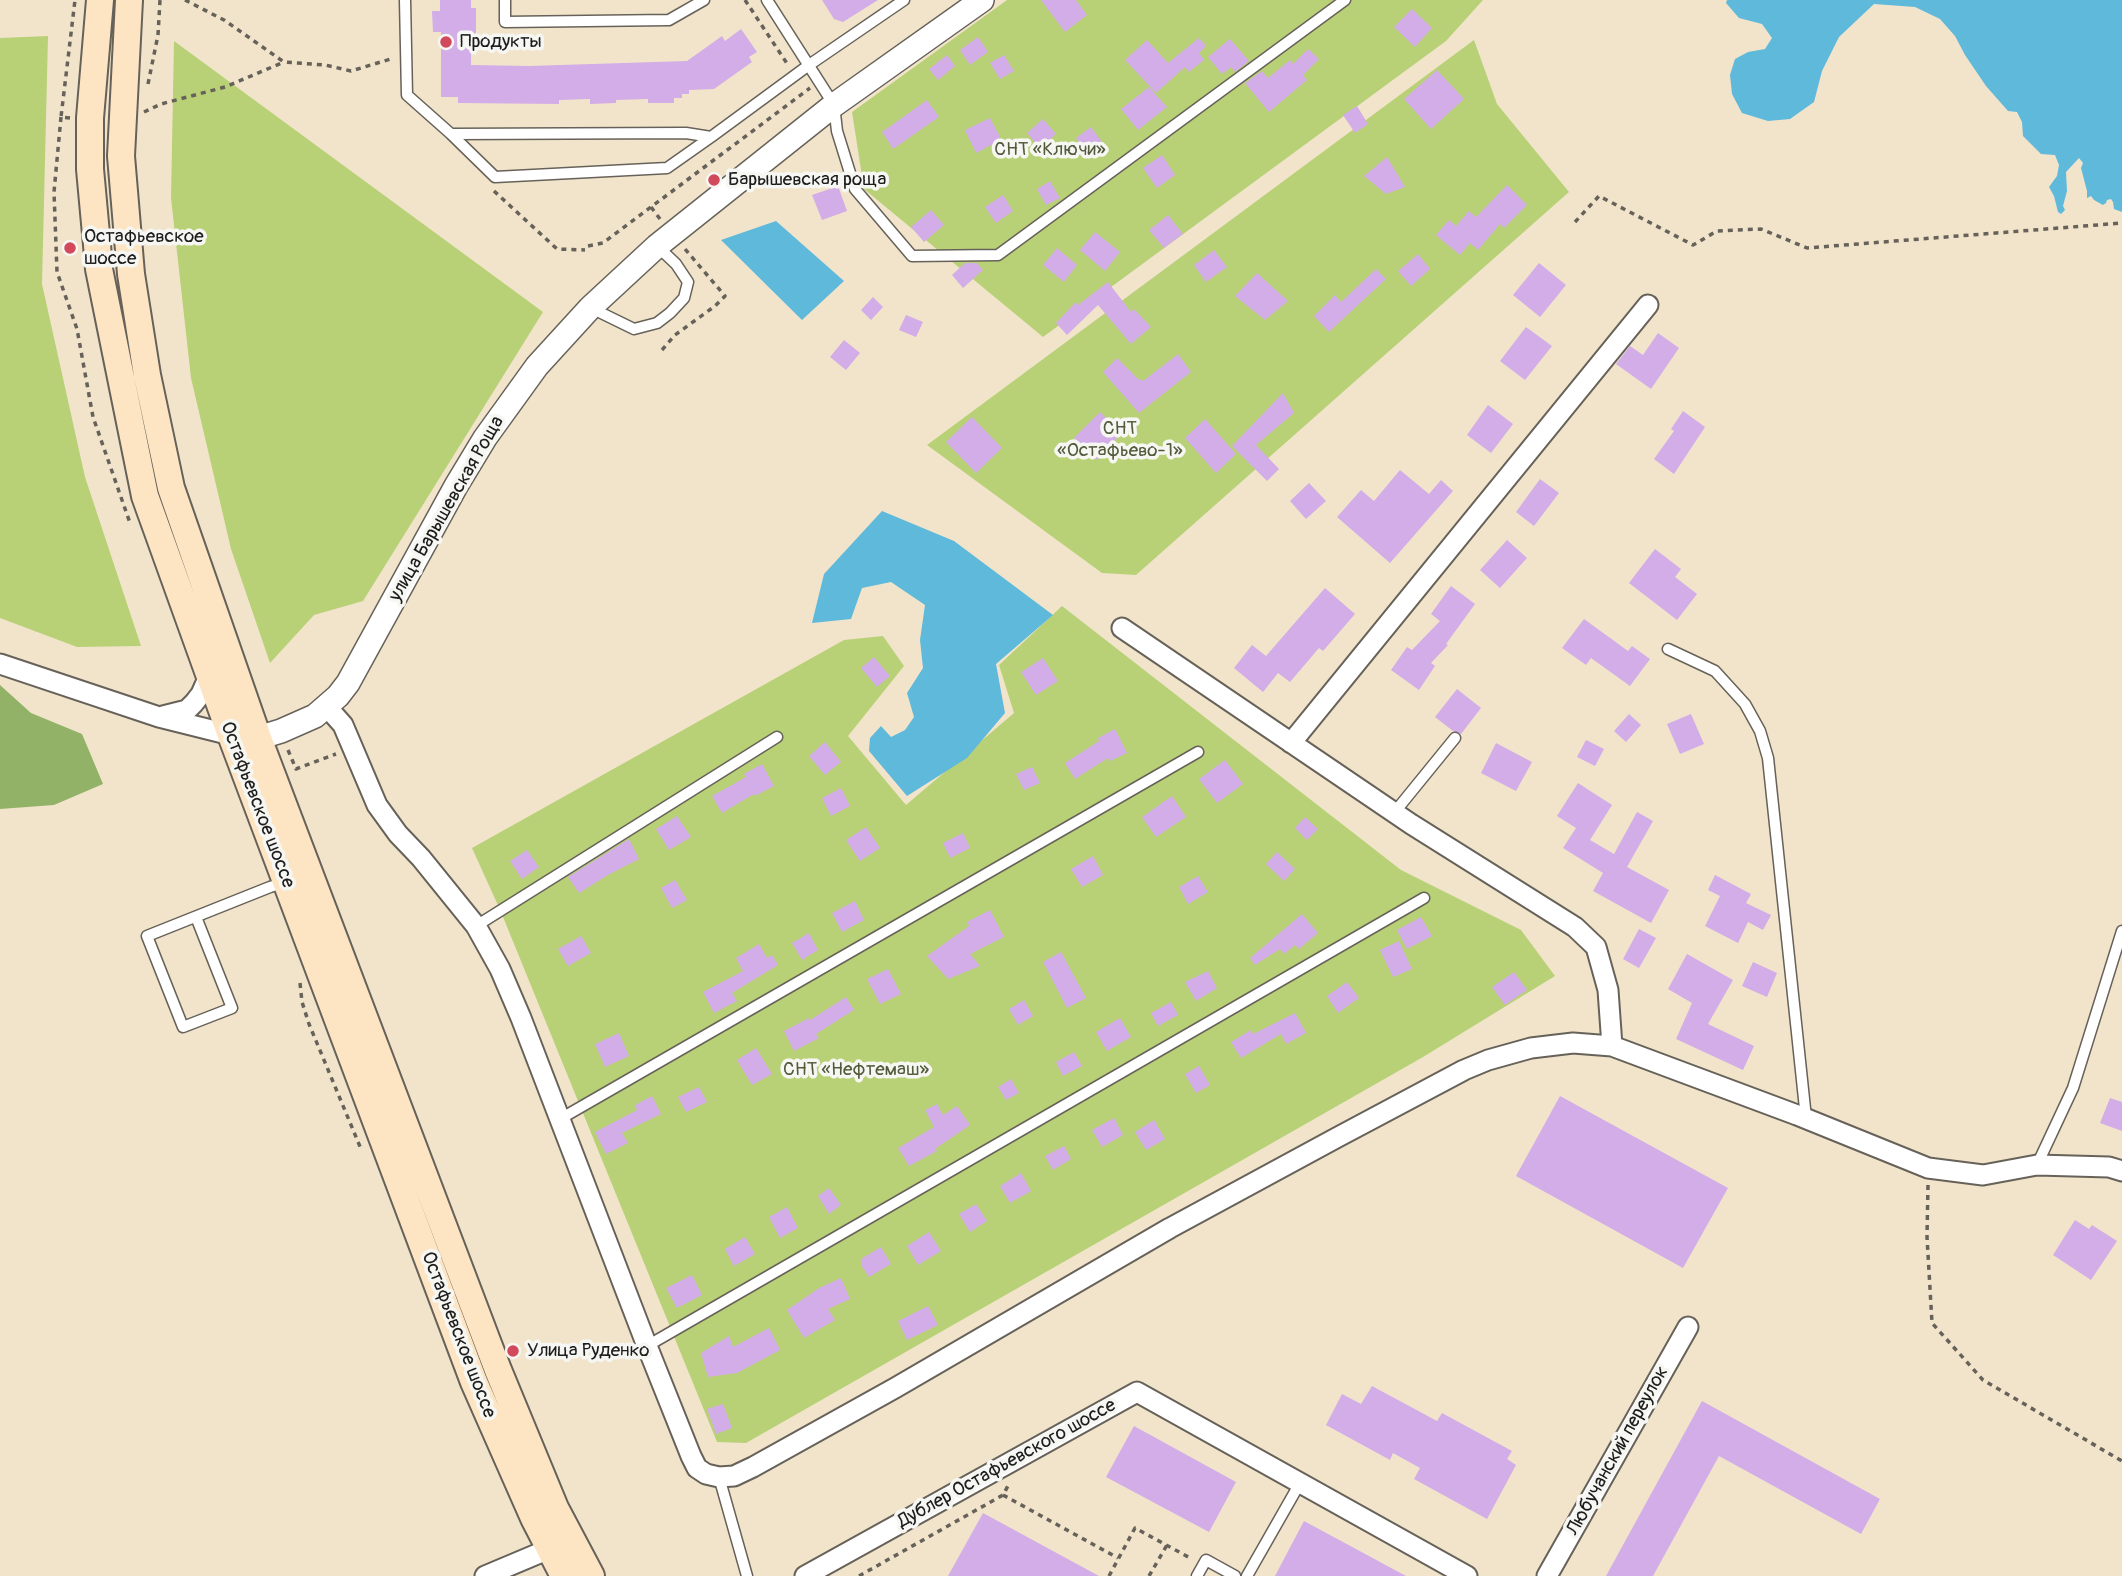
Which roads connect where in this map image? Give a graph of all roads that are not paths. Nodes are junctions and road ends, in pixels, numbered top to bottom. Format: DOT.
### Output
graph roads {
  1 [pos="100,0"];
  2 [pos="129,0"];
  3 [pos="405,0"];
  4 [pos="505,0"];
  5 [pos="704,0"];
  6 [pos="767,0"];
  7 [pos="904,0"];
  8 [pos="982,0"];
  9 [pos="1345,0"];
  10 [pos="809,65"];
  11 [pos="834,105"];
  12 [pos="451,134"];
  13 [pos="711,137"];
  14 [pos="657,246"];
  15 [pos="1648,305"];
  16 [pos="590,308"];
  17 [pos="1122,628"];
  18 [pos="1668,649"];
  19 [pos="0,664"];
  20 [pos="209,676"];
  21 [pos="327,707"];
  22 [pos="159,717"];
  23 [pos="231,735"];
  24 [pos="777,737"];
  25 [pos="258,738"];
  26 [pos="1455,738"];
  27 [pos="1292,743"];
  28 [pos="1198,752"];
  29 [pos="1394,813"];
  30 [pos="286,882"];
  31 [pos="1424,898"];
  32 [pos="196,916"];
  33 [pos="476,926"];
  34 [pos="2122,931"];
  35 [pos="1612,1046"];
  36 [pos="1806,1118"];
  37 [pos="559,1119"];
  38 [pos="2037,1166"];
  39 [pos="2122,1171"];
  40 [pos="1688,1326"];
  41 [pos="647,1346"];
  42 [pos="719,1477"];
  43 [pos="1300,1483"];
  44 [pos="560,1544"];
  45 [pos="485,1576"];
  46 [pos="565,1576"];
  47 [pos="591,1576"];
  48 [pos="747,1576"];
  49 [pos="805,1576"];
  50 [pos="1197,1576"];
  51 [pos="1235,1576"];
  52 [pos="1247,1576"];
  53 [pos="1467,1576"];
  54 [pos="1547,1576"];
  1 -- 20 [label="main road, Остафьевское шоссе"];
  2 -- 25 [label="main road, Остафьевское шоссе"];
  3 -- 12 [label="lane"];
  4 -- 5 [label="lane"];
  6 -- 10 [label="lane"];
  7 -- 10 [label="lane"];
  8 -- 11 [label="street, улица Барышевская Роща"];
  9 -- 11 [label="lane"];
  10 -- 11 [label="lane"];
  10 -- 13 [label="lane"];
  11 -- 14 [label="street, улица Барышевская Роща"];
  12 -- 13 [label="lane"];
  12 -- 13 [label="lane"];
  14 -- 16 [label="street, улица Барышевская Роща"];
  14 -- 16 [label="lane"];
  15 -- 27 [label="street"];
  16 -- 21 [label="street, улица Барышевская Роща"];
  17 -- 27 [label="street"];
  18 -- 36 [label="lane"];
  19 -- 22 [label="street, улица Барышевская Роща"];
  20 -- 22 [label="street"];
  20 -- 23 [label="main road, Остафьевское шоссе"];
  21 -- 25 [label="street, улица Барышевская Роща"];
  21 -- 33 [label="street"];
  22 -- 23 [label="street, улица Барышевская Роща"];
  23 -- 25 [label="street, улица Барышевская Роща"];
  23 -- 30 [label="main road, Остафьевское шоссе"];
  24 -- 33 [label="lane"];
  25 -- 44 [label="main road, Остафьевское шоссе"];
  26 -- 29 [label="lane"];
  27 -- 29 [label="street"];
  28 -- 37 [label="lane"];
  29 -- 35 [label="street"];
  30 -- 32 [label="lane"];
  30 -- 44 [label="main road, Остафьевское шоссе"];
  31 -- 41 [label="lane"];
  32 -- 32 [label="lane"];
  33 -- 37 [label="street"];
  34 -- 38 [label="lane"];
  35 -- 36 [label="street"];
  35 -- 42 [label="street"];
  36 -- 38 [label="street"];
  37 -- 41 [label="street"];
  38 -- 39 [label="street"];
  40 -- 54 [label="street, Любучанский переулок"];
  41 -- 42 [label="street"];
  42 -- 48 [label="lane"];
  43 -- 49 [label="street, Дублер Остафьевского шоссе"];
  43 -- 52 [label="lane"];
  43 -- 53 [label="street, Дублер Остафьевского шоссе"];
  44 -- 45 [label="street"];
  44 -- 46 [label="main road, Остафьевское шоссе"];
  44 -- 47 [label="main road, Остафьевское шоссе"];
  50 -- 51 [label="lane"];
}
